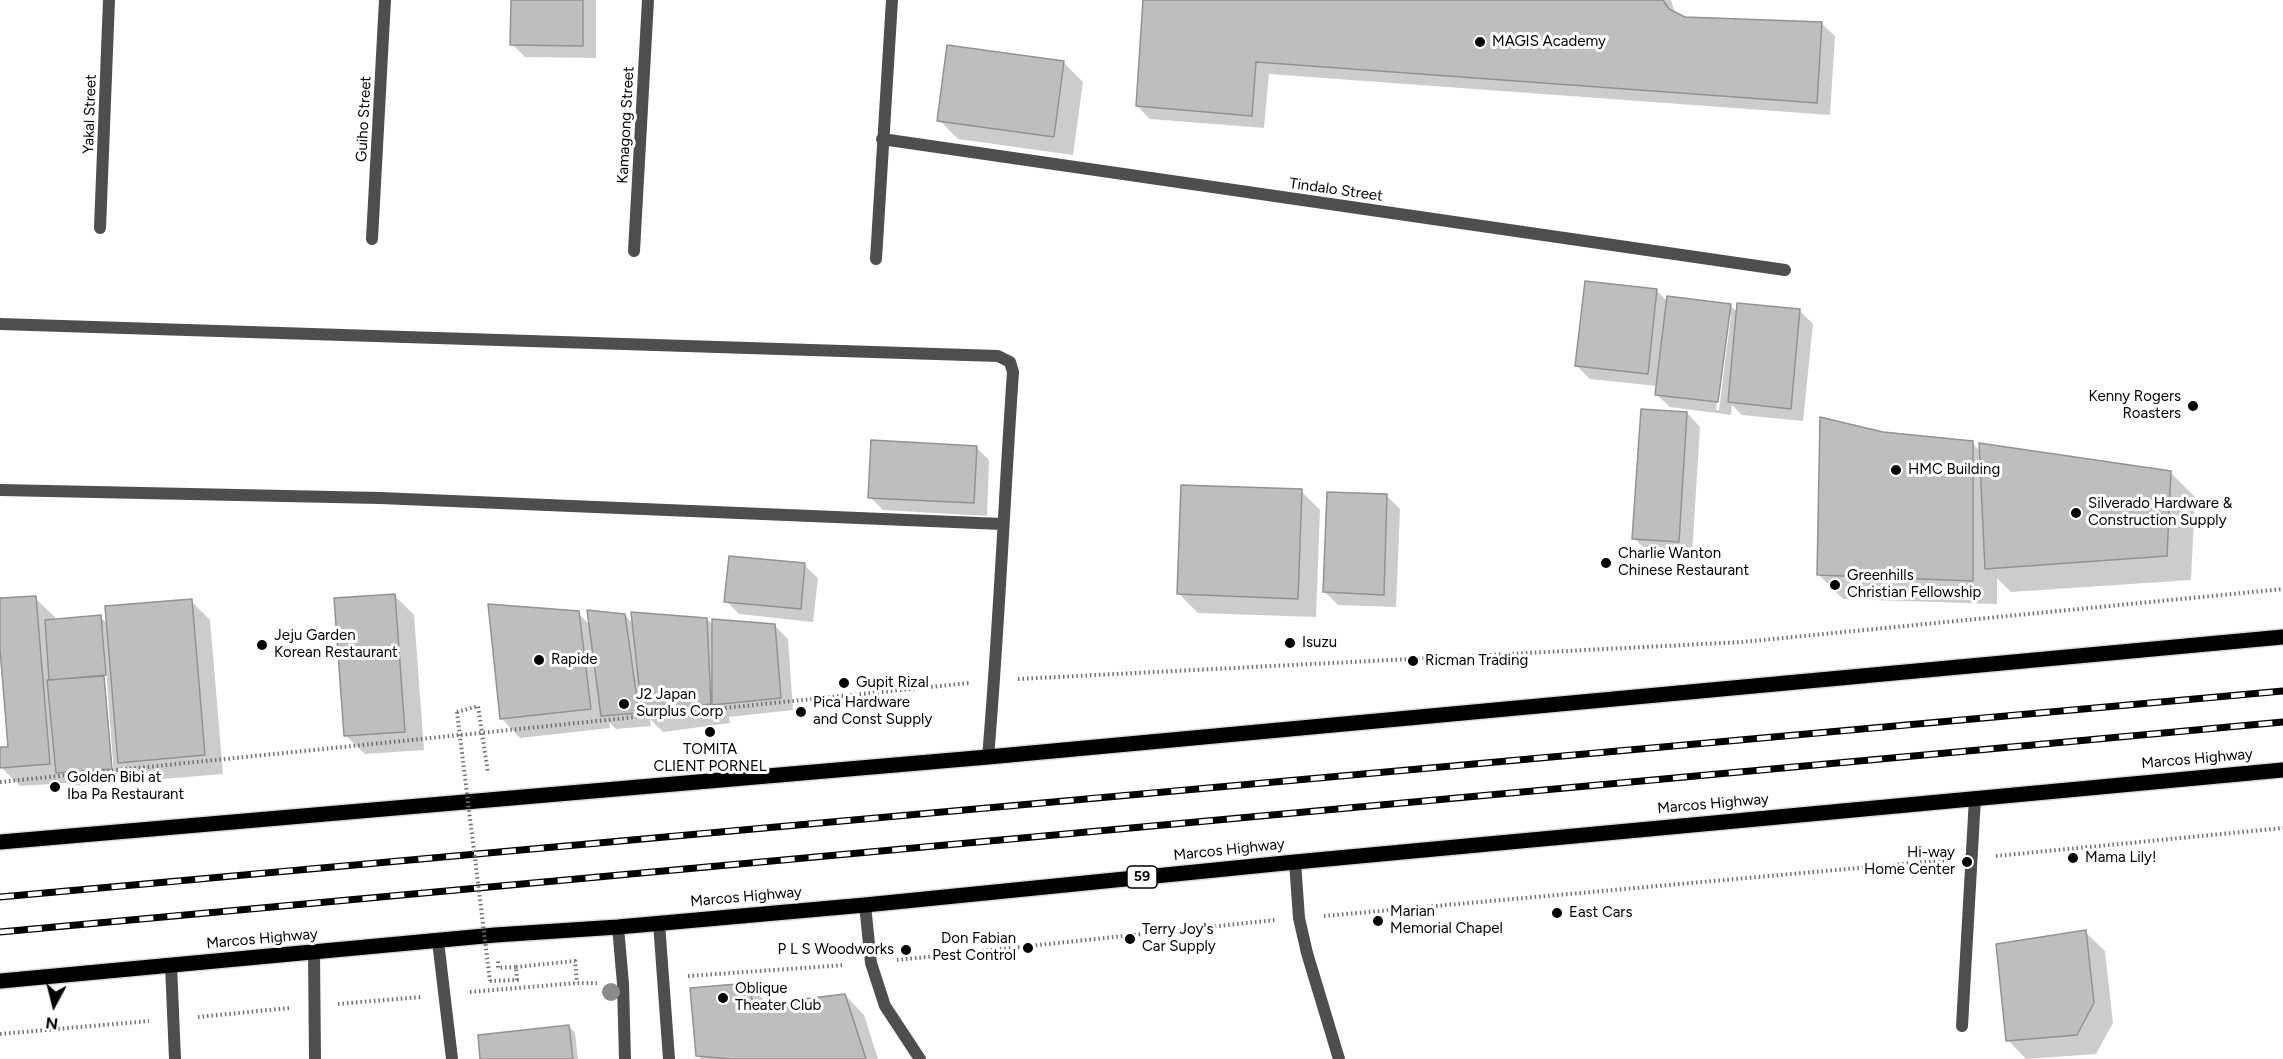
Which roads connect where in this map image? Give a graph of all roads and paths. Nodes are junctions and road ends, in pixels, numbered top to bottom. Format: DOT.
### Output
graph roads {
  1 [pos="109,0"];
  2 [pos="386,0"];
  3 [pos="648,0"];
  4 [pos="892,0"];
  5 [pos="882,139"];
  6 [pos="100,228"];
  7 [pos="372,239"];
  8 [pos="634,251"];
  9 [pos="876,259"];
  10 [pos="1785,270"];
  11 [pos="0,324"];
  12 [pos="0,490"];
  13 [pos="1002,524"];
  14 [pos="2283,589"];
  15 [pos="2283,637"];
  16 [pos="994,681"];
  17 [pos="483,732"];
  18 [pos="988,758"];
  19 [pos="2283,770"];
  20 [pos="0,782"];
  21 [pos="1975,798"];
  22 [pos="491,800"];
  23 [pos="2283,828"];
  24 [pos="0,842"];
  25 [pos="1972,858"];
  26 [pos="1295,862"];
  27 [pos="866,905"];
  28 [pos="1299,918"];
  29 [pos="659,923"];
  30 [pos="618,927"];
  31 [pos="438,941"];
  32 [pos="314,952"];
  33 [pos="871,963"];
  34 [pos="171,965"];
  35 [pos="516,967"];
  36 [pos="498,968"];
  37 [pos="662,978"];
  38 [pos="0,981"];
  39 [pos="577,983"];
  40 [pos="623,984"];
  41 [pos="445,994"];
  42 [pos="314,1006"];
  43 [pos="172,1019"];
  44 [pos="1962,1026"];
  45 [pos="0,1034"];
  46 [pos="175,1059"];
  47 [pos="315,1059"];
  48 [pos="452,1059"];
  49 [pos="625,1059"];
  50 [pos="669,1059"];
  51 [pos="920,1059"];
  52 [pos="1340,1059"];
  1 -- 6 [label="street, Yakal Street"];
  2 -- 7 [label="street, Guiho Street"];
  3 -- 8 [label="street, Kamagong Street"];
  4 -- 5 [label="street"];
  5 -- 9 [label="street"];
  5 -- 10 [label="street, Tindalo Street"];
  11 -- 13 [label="street"];
  12 -- 13 [label="street"];
  13 -- 16 [label="street"];
  14 -- 16 [label="path"];
  15 -- 18 [label="main road"];
  16 -- 17 [label="path"];
  16 -- 18 [label="street"];
  17 -- 20 [label="path"];
  17 -- 22 [label="path"];
  17 -- 35 [label="path, bridge"];
  18 -- 22 [label="main road"];
  19 -- 21 [label="main road, Marcos Highway / 59"];
  21 -- 25 [label="street"];
  21 -- 26 [label="main road, Marcos Highway / 59"];
  22 -- 24 [label="main road"];
  23 -- 25 [label="path"];
  25 -- 28 [label="path"];
  25 -- 44 [label="street"];
  26 -- 27 [label="main road, Marcos Highway / 59"];
  26 -- 28 [label="street"];
  27 -- 29 [label="main road, Marcos Highway / 59"];
  27 -- 33 [label="street"];
  28 -- 33 [label="path"];
  28 -- 52 [label="street"];
  29 -- 30 [label="main road, Marcos Highway / 59"];
  29 -- 37 [label="street"];
  30 -- 31 [label="main road, Marcos Highway / 59"];
  30 -- 40 [label="street"];
  31 -- 32 [label="main road, Marcos Highway / 59"];
  31 -- 41 [label="street"];
  32 -- 34 [label="main road, Marcos Highway / 59"];
  32 -- 42 [label="street"];
  33 -- 37 [label="path"];
  33 -- 51 [label="street"];
  34 -- 38 [label="main road, Marcos Highway / 59"];
  34 -- 43 [label="street"];
  35 -- 36 [label="path"];
  35 -- 39 [label="path"];
  37 -- 50 [label="street"];
  39 -- 40 [label="path"];
  39 -- 41 [label="path"];
  40 -- 49 [label="street"];
  41 -- 42 [label="path"];
  41 -- 48 [label="street"];
  42 -- 43 [label="path"];
  42 -- 47 [label="street"];
  43 -- 45 [label="path"];
  43 -- 46 [label="street"];
}
